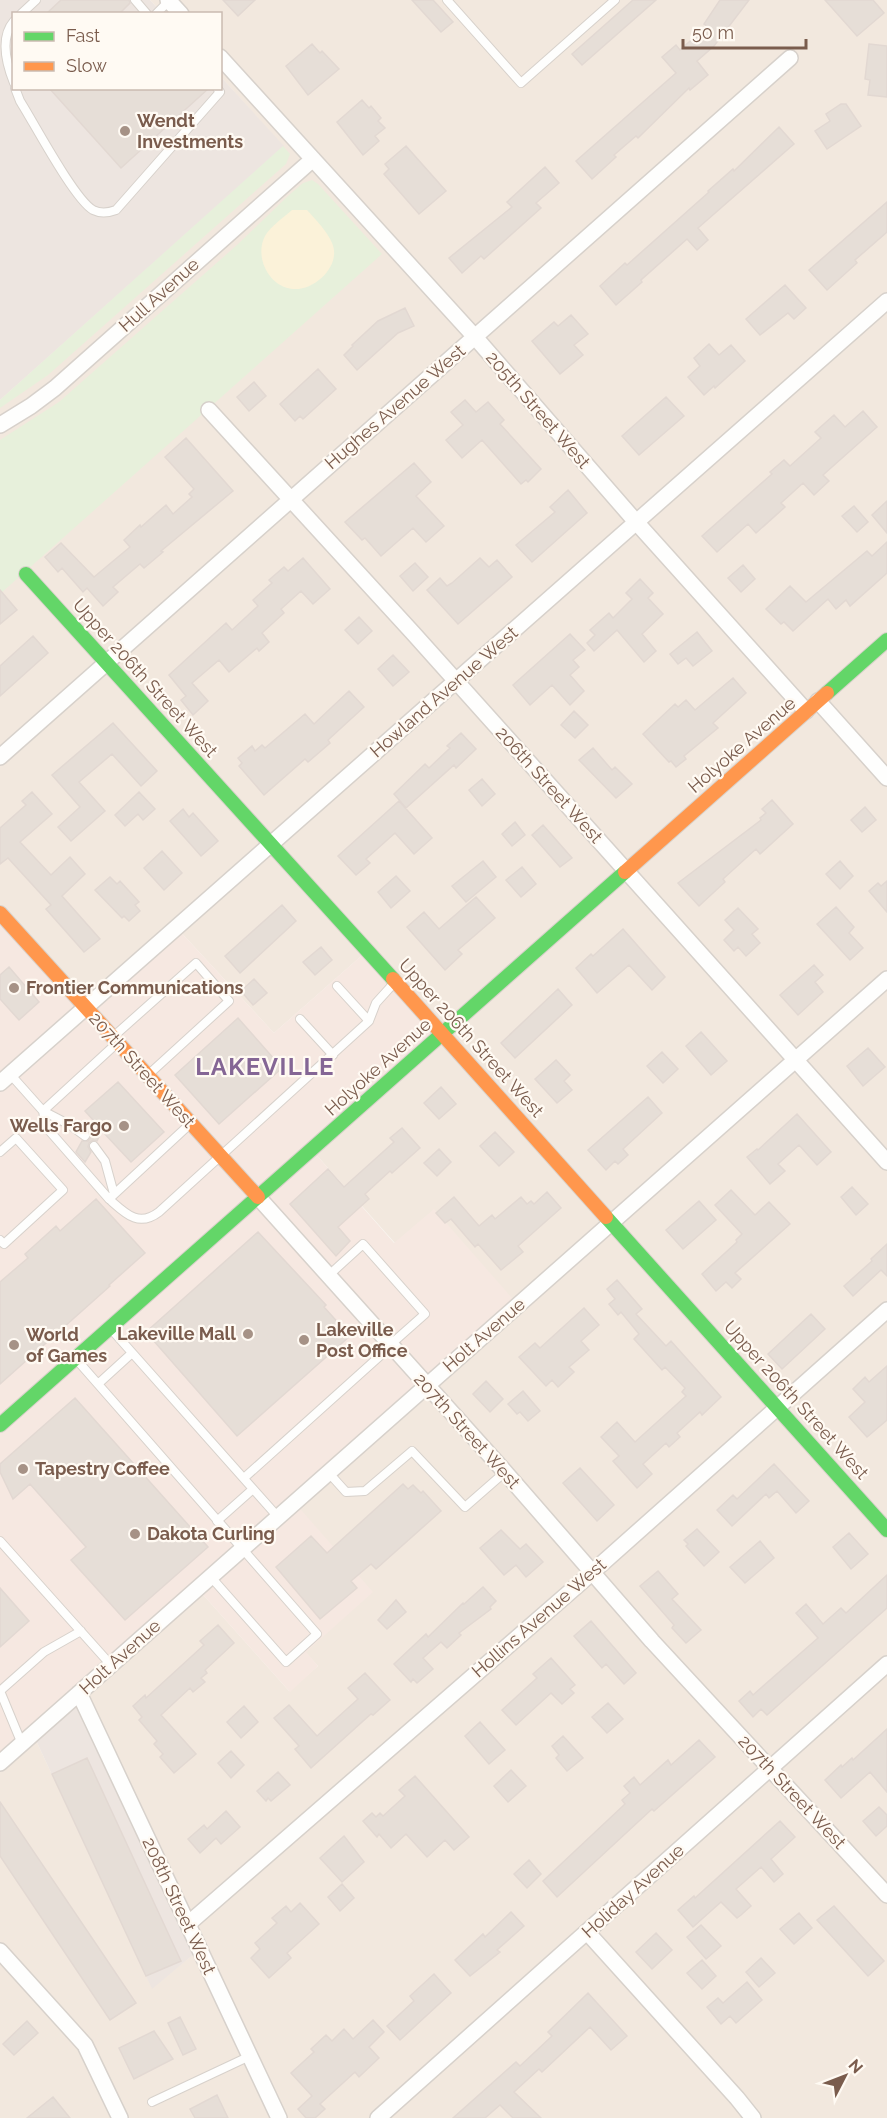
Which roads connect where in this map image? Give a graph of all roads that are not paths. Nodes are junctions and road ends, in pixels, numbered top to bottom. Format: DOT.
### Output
graph roads {
  1 [pos="36,0"];
  2 [pos="135,0"];
  3 [pos="169,0"];
  4 [pos="447,0"];
  5 [pos="615,0"];
  6 [pos="23,12"];
  7 [pos="145,12"];
  8 [pos="158,12"];
  9 [pos="179,12"];
  10 [pos="12,23"];
  11 [pos="790,58"];
  12 [pos="222,59"];
  13 [pos="12,77"];
  14 [pos="16,90"];
  15 [pos="218,90"];
  16 [pos="313,159"];
  17 [pos="887,301"];
  18 [pos="475,337"];
  19 [pos="209,410"];
  20 [pos="0,425"];
  21 [pos="290,499"];
  22 [pos="637,523"];
  23 [pos="26,574"];
  24 [pos="887,640"];
  25 [pos="106,662"];
  26 [pos="456,681"];
  27 [pos="812,706"];
  28 [pos="0,757"];
  29 [pos="887,778"];
  30 [pos="272,844"];
  31 [pos="626,872"];
  32 [pos="0,913"];
  33 [pos="887,979"];
  34 [pos="396,981"];
  35 [pos="337,986"];
  36 [pos="85,1007"];
  37 [pos="300,1019"];
  38 [pos="369,1021"];
  39 [pos="443,1034"];
  40 [pos="115,1040"];
  41 [pos="333,1055"];
  42 [pos="797,1060"];
  43 [pos="147,1075"];
  44 [pos="5,1078"];
  45 [pos="43,1111"];
  46 [pos="191,1123"];
  47 [pos="85,1136"];
  48 [pos="94,1146"];
  49 [pos="0,1152"];
  50 [pos="221,1156"];
  51 [pos="887,1162"];
  52 [pos="112,1196"];
  53 [pos="258,1197"];
  54 [pos="612,1223"];
  55 [pos="0,1240"];
  56 [pos="328,1276"];
  57 [pos="887,1310"];
  58 [pos="110,1328"];
  59 [pos="390,1346"];
  60 [pos="132,1353"];
  61 [pos="75,1358"];
  62 [pos="98,1384"];
  63 [pos="426,1386"];
  64 [pos="778,1407"];
  65 [pos="0,1425"];
  66 [pos="328,1472"];
  67 [pos="505,1472"];
  68 [pos="244,1478"];
  69 [pos="254,1489"];
  70 [pos="278,1517"];
  71 [pos="217,1521"];
  72 [pos="887,1530"];
  73 [pos="0,1541"];
  74 [pos="242,1548"];
  75 [pos="592,1571"];
  76 [pos="210,1576"];
  77 [pos="81,1631"];
  78 [pos="887,1664"];
  79 [pos="111,1665"];
  80 [pos="79,1693"];
  81 [pos="22,1744"];
  82 [pos="0,1763"];
  83 [pos="771,1768"];
  84 [pos="887,1895"];
  85 [pos="188,1924"];
  86 [pos="587,1932"];
  87 [pos="0,1951"];
  88 [pos="250,2056"];
  89 [pos="152,2102"];
  90 [pos="120,2118"];
  91 [pos="279,2118"];
  92 [pos="378,2118"];
  93 [pos="753,2118"];
  1 -- 6 [label="lane"];
  2 -- 7 [label="lane"];
  3 -- 8 [label="lane"];
  3 -- 9 [label="street"];
  4 -- 5 [label="lane"];
  10 -- 13 [label="lane"];
  11 -- 18 [label="street, Hughes Avenue West"];
  12 -- 16 [label="street, 205th Street West"];
  14 -- 15 [label="lane"];
  16 -- 18 [label="street, 205th Street West"];
  16 -- 20 [label="street, Hull Avenue"];
  17 -- 22 [label="street, Howland Avenue West"];
  18 -- 21 [label="street, Hughes Avenue West"];
  18 -- 22 [label="street, 205th Street West"];
  19 -- 21 [label="street, 206th Street West"];
  21 -- 25 [label="street, Hughes Avenue West"];
  21 -- 26 [label="street, 206th Street West"];
  22 -- 26 [label="street, Howland Avenue West"];
  22 -- 27 [label="street, 205th Street West"];
  23 -- 25 [label="street, Upper 206th Street West"];
  24 -- 27 [label="street, Holyoke Avenue"];
  25 -- 28 [label="street, Hughes Avenue West"];
  25 -- 30 [label="street, Upper 206th Street West"];
  26 -- 30 [label="street, Howland Avenue West"];
  26 -- 31 [label="street, 206th Street West"];
  27 -- 29 [label="street, 205th Street West"];
  27 -- 31 [label="street, Holyoke Avenue"];
  30 -- 34 [label="street, Upper 206th Street West"];
  30 -- 36 [label="street, Howland Avenue West"];
  31 -- 39 [label="street, Holyoke Avenue"];
  31 -- 42 [label="street, 206th Street West"];
  32 -- 36 [label="street, 207th Street West"];
  33 -- 42 [label="street, Holt Avenue"];
  34 -- 38 [label="lane"];
  34 -- 39 [label="street, Upper 206th Street West"];
  35 -- 38 [label="lane"];
  36 -- 40 [label="street, 207th Street West"];
  36 -- 44 [label="street, Howland Avenue West"];
  37 -- 41 [label="lane"];
  38 -- 41 [label="lane"];
  39 -- 53 [label="street, Holyoke Avenue"];
  39 -- 54 [label="street, Upper 206th Street West"];
  40 -- 43 [label="street, 207th Street West"];
  40 -- 43 [label="lane"];
  40 -- 45 [label="lane"];
  41 -- 50 [label="lane"];
  42 -- 51 [label="street, 206th Street West"];
  42 -- 54 [label="street, Holt Avenue"];
  43 -- 46 [label="street, 207th Street West"];
  44 -- 45 [label="lane"];
  45 -- 47 [label="lane"];
  45 -- 52 [label="lane"];
  46 -- 50 [label="street, 207th Street West"];
  46 -- 52 [label="lane"];
  48 -- 52 [label="lane"];
  49 -- 55 [label="lane"];
  50 -- 52 [label="lane"];
  50 -- 53 [label="street, 207th Street West"];
  53 -- 56 [label="street, 207th Street West"];
  53 -- 58 [label="street, Holyoke Avenue"];
  54 -- 63 [label="street, Holt Avenue"];
  54 -- 64 [label="street, Upper 206th Street West"];
  56 -- 59 [label="street, 207th Street West"];
  56 -- 59 [label="lane"];
  57 -- 64 [label="street, Hollins Avenue West"];
  58 -- 60 [label="lane"];
  58 -- 61 [label="street, Holyoke Avenue"];
  59 -- 63 [label="street, 207th Street West"];
  59 -- 68 [label="lane"];
  60 -- 62 [label="lane"];
  60 -- 68 [label="lane"];
  61 -- 62 [label="lane"];
  61 -- 65 [label="street, Holyoke Avenue"];
  62 -- 71 [label="lane"];
  63 -- 66 [label="street, Holt Avenue"];
  63 -- 67 [label="street, 207th Street West"];
  64 -- 72 [label="street, Upper 206th Street West"];
  64 -- 75 [label="street, Hollins Avenue West"];
  66 -- 67 [label="lane"];
  66 -- 70 [label="street, Holt Avenue"];
  67 -- 75 [label="street, 207th Street West"];
  68 -- 69 [label="lane"];
  69 -- 70 [label="lane"];
  69 -- 71 [label="lane"];
  70 -- 74 [label="street, Holt Avenue"];
  71 -- 74 [label="lane"];
  73 -- 77 [label="lane"];
  74 -- 76 [label="street, Holt Avenue"];
  74 -- 76 [label="lane"];
  75 -- 83 [label="street, 207th Street West"];
  75 -- 85 [label="street, Hollins Avenue West"];
  76 -- 79 [label="street, Holt Avenue"];
  77 -- 79 [label="lane"];
  77 -- 81 [label="lane"];
  78 -- 83 [label="street, Holiday Avenue"];
  79 -- 80 [label="street, Holt Avenue"];
  80 -- 81 [label="street, Holt Avenue"];
  80 -- 85 [label="street, 208th Street West"];
  81 -- 82 [label="street, Holt Avenue"];
  83 -- 84 [label="street, 207th Street West"];
  83 -- 86 [label="street, Holiday Avenue"];
  85 -- 88 [label="street, 208th Street West"];
  86 -- 92 [label="street, Holiday Avenue"];
  86 -- 93 [label="street"];
  87 -- 90 [label="street"];
  88 -- 89 [label="lane"];
  88 -- 91 [label="street, 208th Street West"];
}
